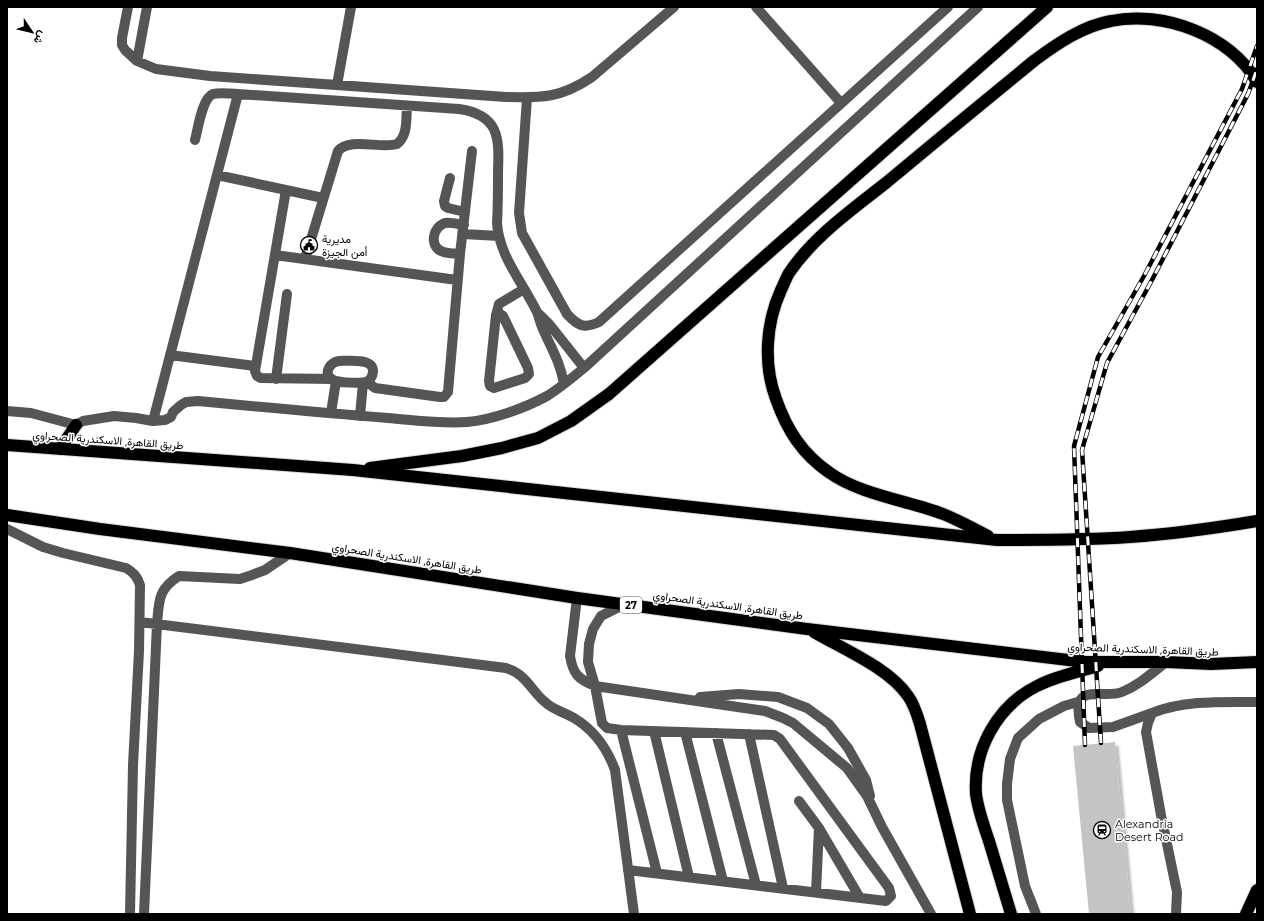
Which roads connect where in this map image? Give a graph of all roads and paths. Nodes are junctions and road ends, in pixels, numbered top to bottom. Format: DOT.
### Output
graph roads {
  1 [pos="128,7"];
  2 [pos="147,7"];
  3 [pos="351,7"];
  4 [pos="674,7"];
  5 [pos="756,7"];
  6 [pos="948,7"];
  7 [pos="978,7"];
  8 [pos="1047,7"];
  9 [pos="137,61"];
  10 [pos="1257,82"];
  11 [pos="337,85"];
  12 [pos="238,94"];
  13 [pos="527,98"];
  14 [pos="841,103"];
  15 [pos="407,106"];
  16 [pos="195,140"];
  17 [pos="472,151"];
  18 [pos="217,175"];
  19 [pos="450,178"];
  20 [pos="286,190"];
  21 [pos="323,198"];
  22 [pos="465,212"];
  23 [pos="463,229"];
  24 [pos="499,236"];
  25 [pos="460,254"];
  26 [pos="274,255"];
  27 [pos="305,259"];
  28 [pos="458,280"];
  29 [pos="524,289"];
  30 [pos="287,294"];
  31 [pos="537,312"];
  32 [pos="496,315"];
  33 [pos="170,355"];
  34 [pos="255,366"];
  35 [pos="584,368"];
  36 [pos="276,379"];
  37 [pos="334,380"];
  38 [pos="365,382"];
  39 [pos="564,384"];
  40 [pos="7,412"];
  41 [pos="331,413"];
  42 [pos="360,416"];
  43 [pos="153,421"];
  44 [pos="76,425"];
  45 [pos="7,446"];
  46 [pos="60,449"];
  47 [pos="353,470"];
  48 [pos="7,515"];
  49 [pos="1257,521"];
  50 [pos="7,529"];
  51 [pos="997,540"];
  52 [pos="290,553"];
  53 [pos="577,598"];
  54 [pos="625,604"];
  55 [pos="140,622"];
  56 [pos="157,624"];
  57 [pos="807,629"];
  58 [pos="139,651"];
  59 [pos="156,651"];
  60 [pos="1166,662"];
  61 [pos="1257,662"];
  62 [pos="1108,663"];
  63 [pos="595,686"];
  64 [pos="682,699"];
  65 [pos="1081,701"];
  66 [pos="1257,702"];
  67 [pos="1152,713"];
  68 [pos="621,730"];
  69 [pos="654,731"];
  70 [pos="685,732"];
  71 [pos="716,733"];
  72 [pos="749,734"];
  73 [pos="799,801"];
  74 [pos="875,811"];
  75 [pos="819,828"];
  76 [pos="132,837"];
  77 [pos="148,838"];
  78 [pos="628,870"];
  79 [pos="657,873"];
  80 [pos="689,877"];
  81 [pos="723,881"];
  82 [pos="756,885"];
  83 [pos="783,888"];
  84 [pos="1257,890"];
  85 [pos="816,892"];
  86 [pos="860,898"];
  87 [pos="130,914"];
  88 [pos="144,914"];
  89 [pos="634,914"];
  90 [pos="931,914"];
  91 [pos="970,914"];
  92 [pos="1011,914"];
  93 [pos="1036,914"];
  94 [pos="1176,914"];
  95 [pos="1246,914"];
  1 -- 9 [label="street"];
  2 -- 9 [label="street"];
  3 -- 11 [label="street"];
  4 -- 13 [label="street"];
  5 -- 14 [label="street"];
  6 -- 14 [label="street"];
  7 -- 35 [label="street"];
  8 -- 47 [label="highway"];
  9 -- 11 [label="street"];
  10 -- 51 [label="highway"];
  11 -- 13 [label="street"];
  12 -- 15 [label="street"];
  12 -- 16 [label="street"];
  12 -- 18 [label="street"];
  13 -- 14 [label="street"];
  15 -- 21 [label="street"];
  15 -- 24 [label="street"];
  17 -- 22 [label="street"];
  18 -- 20 [label="street"];
  18 -- 33 [label="street"];
  19 -- 22 [label="street"];
  20 -- 21 [label="street"];
  20 -- 26 [label="street"];
  21 -- 27 [label="street"];
  22 -- 23 [label="street"];
  23 -- 24 [label="street"];
  23 -- 25 [label="street"];
  23 -- 25 [label="street"];
  24 -- 29 [label="street"];
  25 -- 28 [label="street"];
  26 -- 27 [label="street"];
  26 -- 34 [label="street"];
  27 -- 28 [label="street"];
  28 -- 38 [label="street"];
  29 -- 31 [label="street"];
  29 -- 32 [label="street"];
  30 -- 36 [label="street"];
  31 -- 35 [label="street"];
  31 -- 39 [label="street"];
  32 -- 32 [label="street"];
  33 -- 34 [label="street"];
  33 -- 43 [label="street"];
  34 -- 36 [label="street"];
  35 -- 39 [label="street"];
  36 -- 37 [label="street"];
  37 -- 38 [label="street"];
  37 -- 38 [label="street"];
  37 -- 41 [label="street"];
  38 -- 42 [label="street"];
  39 -- 42 [label="street"];
  40 -- 44 [label="street"];
  41 -- 42 [label="street"];
  41 -- 43 [label="street"];
  43 -- 44 [label="street"];
  44 -- 46 [label="highway"];
  45 -- 46 [label="highway, طريق القاهرة, الاسكندرية الصحراوي"];
  46 -- 47 [label="highway, طريق القاهرة, الاسكندرية الصحراوي"];
  47 -- 51 [label="highway, طريق القاهرة, الاسكندرية الصحراوي"];
  48 -- 52 [label="highway, طريق القاهرة, الاسكندرية الصحراوي / 27"];
  49 -- 51 [label="highway, طريق القاهرة, الاسكندرية الصحراوي"];
  50 -- 55 [label="street"];
  52 -- 53 [label="highway, طريق القاهرة, الاسكندرية الصحراوي / 27"];
  52 -- 56 [label="street"];
  53 -- 54 [label="highway, طريق القاهرة, الاسكندرية الصحراوي / 27"];
  53 -- 63 [label="street"];
  54 -- 57 [label="highway, طريق القاهرة, الاسكندرية الصحراوي / 27"];
  54 -- 63 [label="street"];
  55 -- 56 [label="street"];
  55 -- 58 [label="street"];
  56 -- 59 [label="street"];
  56 -- 78 [label="street"];
  57 -- 62 [label="highway, طريق القاهرة, الاسكندرية الصحراوي / 27"];
  57 -- 91 [label="highway"];
  58 -- 59 [label="street"];
  58 -- 76 [label="street"];
  59 -- 77 [label="street"];
  60 -- 61 [label="highway, طريق القاهرة, الاسكندرية الصحراوي / 27"];
  60 -- 62 [label="highway, طريق القاهرة, الاسكندرية الصحراوي / 27"];
  60 -- 65 [label="street"];
  62 -- 92 [label="highway"];
  63 -- 64 [label="street"];
  63 -- 68 [label="street"];
  64 -- 74 [label="street"];
  64 -- 74 [label="street"];
  65 -- 67 [label="street"];
  65 -- 93 [label="street"];
  66 -- 67 [label="street"];
  67 -- 94 [label="street"];
  68 -- 69 [label="street"];
  68 -- 79 [label="street"];
  69 -- 70 [label="street"];
  69 -- 80 [label="street"];
  70 -- 71 [label="street"];
  70 -- 81 [label="street"];
  71 -- 72 [label="street"];
  71 -- 82 [label="street"];
  72 -- 83 [label="street"];
  72 -- 86 [label="street"];
  73 -- 75 [label="street"];
  74 -- 90 [label="street"];
  75 -- 85 [label="street"];
  75 -- 86 [label="street"];
  76 -- 77 [label="street"];
  76 -- 87 [label="street"];
  77 -- 88 [label="street"];
  78 -- 79 [label="street"];
  78 -- 89 [label="street"];
  79 -- 80 [label="street"];
  80 -- 81 [label="street"];
  81 -- 82 [label="street"];
  82 -- 83 [label="street"];
  83 -- 85 [label="street"];
  84 -- 95 [label="highway"];
  85 -- 86 [label="street"];
}
